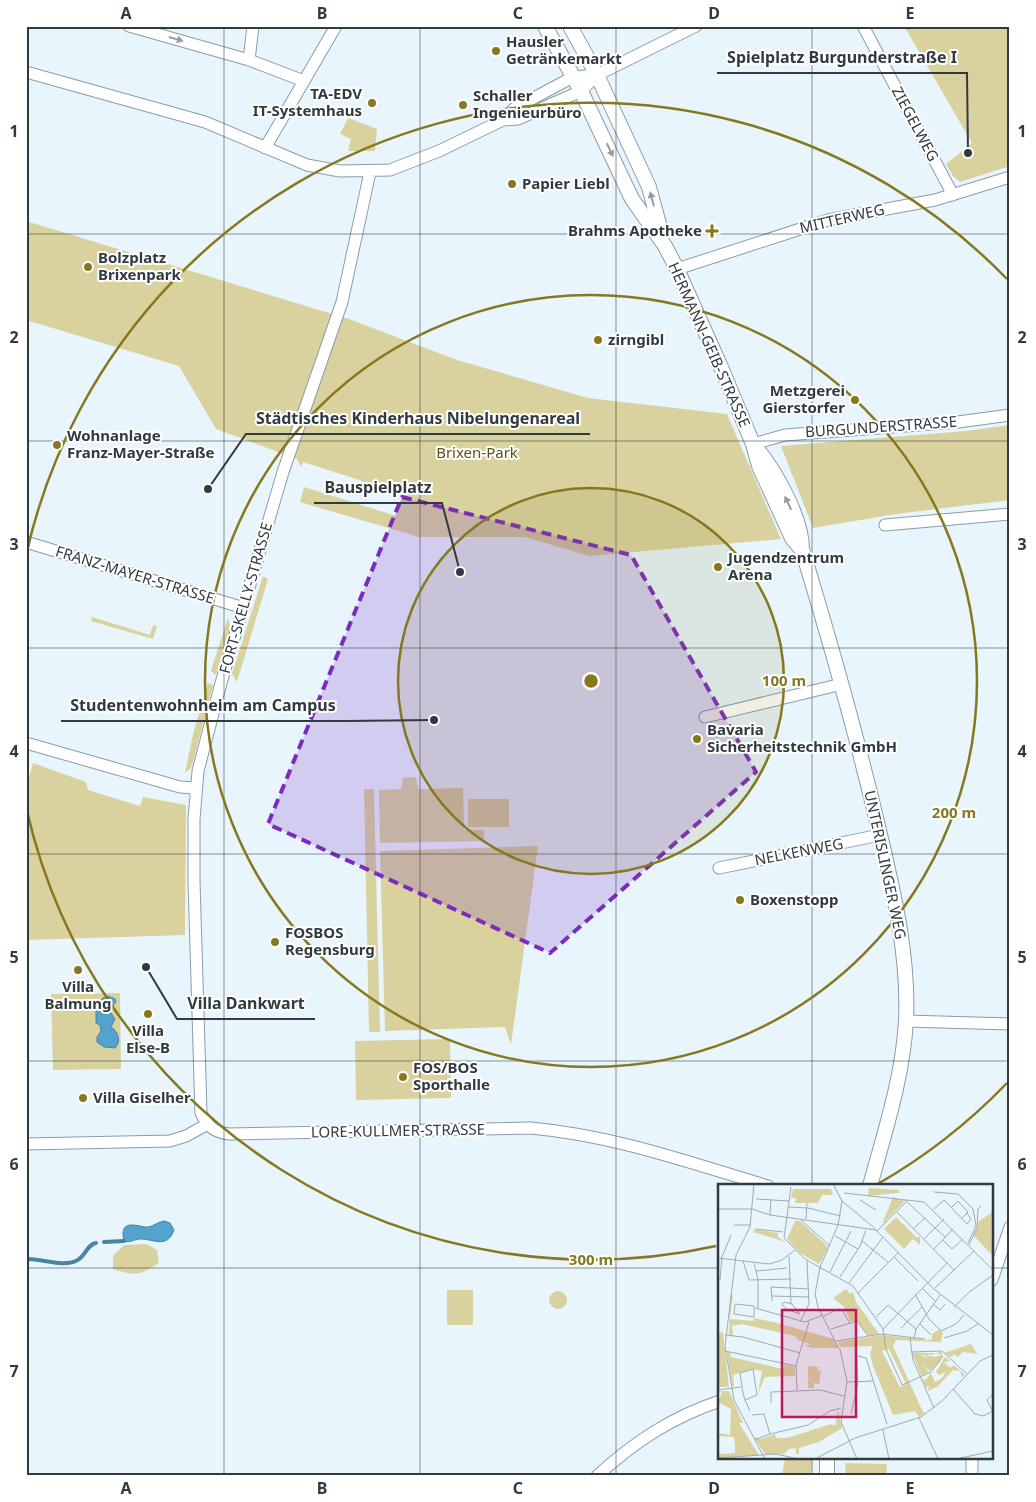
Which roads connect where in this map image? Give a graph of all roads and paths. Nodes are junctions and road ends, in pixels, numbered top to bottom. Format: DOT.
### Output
graph roads {
  1 [pos="129,26"];
  2 [pos="253,26"];
  3 [pos="336,26"];
  4 [pos="545,26"];
  5 [pos="570,26"];
  6 [pos="696,26"];
  7 [pos="862,26"];
  8 [pos="249,60"];
  9 [pos="26,72"];
  10 [pos="597,75"];
  11 [pos="573,77"];
  12 [pos="304,80"];
  13 [pos="581,91"];
  14 [pos="503,120"];
  15 [pos="265,148"];
  16 [pos="370,172"];
  17 [pos="1010,177"];
  18 [pos="953,195"];
  19 [pos="664,246"];
  20 [pos="677,269"];
  21 [pos="1010,415"];
  22 [pos="753,444"];
  23 [pos="1010,514"];
  24 [pos="885,525"];
  25 [pos="26,542"];
  26 [pos="244,608"];
  27 [pos="842,684"];
  28 [pos="705,717"];
  29 [pos="26,742"];
  30 [pos="195,788"];
  31 [pos="880,835"];
  32 [pos="719,868"];
  33 [pos="906,1021"];
  34 [pos="1010,1024"];
  35 [pos="206,1125"];
  36 [pos="26,1144"];
  37 [pos="761,1184"];
  38 [pos="871,1184"];
  39 [pos="1010,1227"];
  40 [pos="994,1274"];
  41 [pos="718,1402"];
  42 [pos="827,1460"];
  43 [pos="972,1460"];
  44 [pos="972,1470"];
  45 [pos="597,1476"];
  46 [pos="827,1476"];
  1 -- 8 [label="street, one-way"];
  2 -- 8 [label="street"];
  3 -- 12 [label="street"];
  4 -- 11 [label="street, HERMANN-GEIB-STRASSE"];
  5 -- 10 [label="street, HERMANN-GEIB-STRASSE"];
  6 -- 10 [label="street"];
  7 -- 18 [label="street, ZIEGELWEG"];
  8 -- 12 [label="street"];
  9 -- 15 [label="street"];
  10 -- 11 [label="street"];
  10 -- 13 [label="street"];
  19 -- 10 [label="street, HERMANN-GEIB-STRASSE, one-way"];
  11 -- 13 [label="street, HERMANN-GEIB-STRASSE"];
  11 -- 14 [label="street"];
  12 -- 15 [label="street"];
  13 -- 14 [label="street"];
  13 -- 19 [label="street, HERMANN-GEIB-STRASSE, one-way"];
  14 -- 16 [label="street"];
  15 -- 16 [label="street"];
  16 -- 26 [label="street, FORT-SKELLY-STRASSE"];
  17 -- 18 [label="street, MITTERWEG"];
  18 -- 20 [label="street, MITTERWEG"];
  19 -- 20 [label="street, HERMANN-GEIB-STRASSE"];
  20 -- 22 [label="street, HERMANN-GEIB-STRASSE"];
  21 -- 22 [label="street, BURGUNDERSTRASSE"];
  22 -- 27 [label="street, UNTERISLINGER WEG"];
  23 -- 24 [label="street"];
  25 -- 26 [label="street, FRANZ-MAYER-STRASSE"];
  26 -- 30 [label="street, FORT-SKELLY-STRASSE"];
  27 -- 28 [label="street"];
  27 -- 31 [label="street, UNTERISLINGER WEG"];
  29 -- 30 [label="street"];
  30 -- 35 [label="street, FORT-SKELLY-STRASSE"];
  31 -- 32 [label="street, NELKENWEG"];
  31 -- 33 [label="street, UNTERISLINGER WEG"];
  33 -- 34 [label="street"];
  33 -- 38 [label="street, UNTERISLINGER WEG"];
  35 -- 36 [label="street"];
  35 -- 37 [label="street, LORE-KULLMER-STRASSE"];
  39 -- 40 [label="street"];
  41 -- 45 [label="street"];
  42 -- 46 [label="street"];
  43 -- 44 [label="street"];
}
